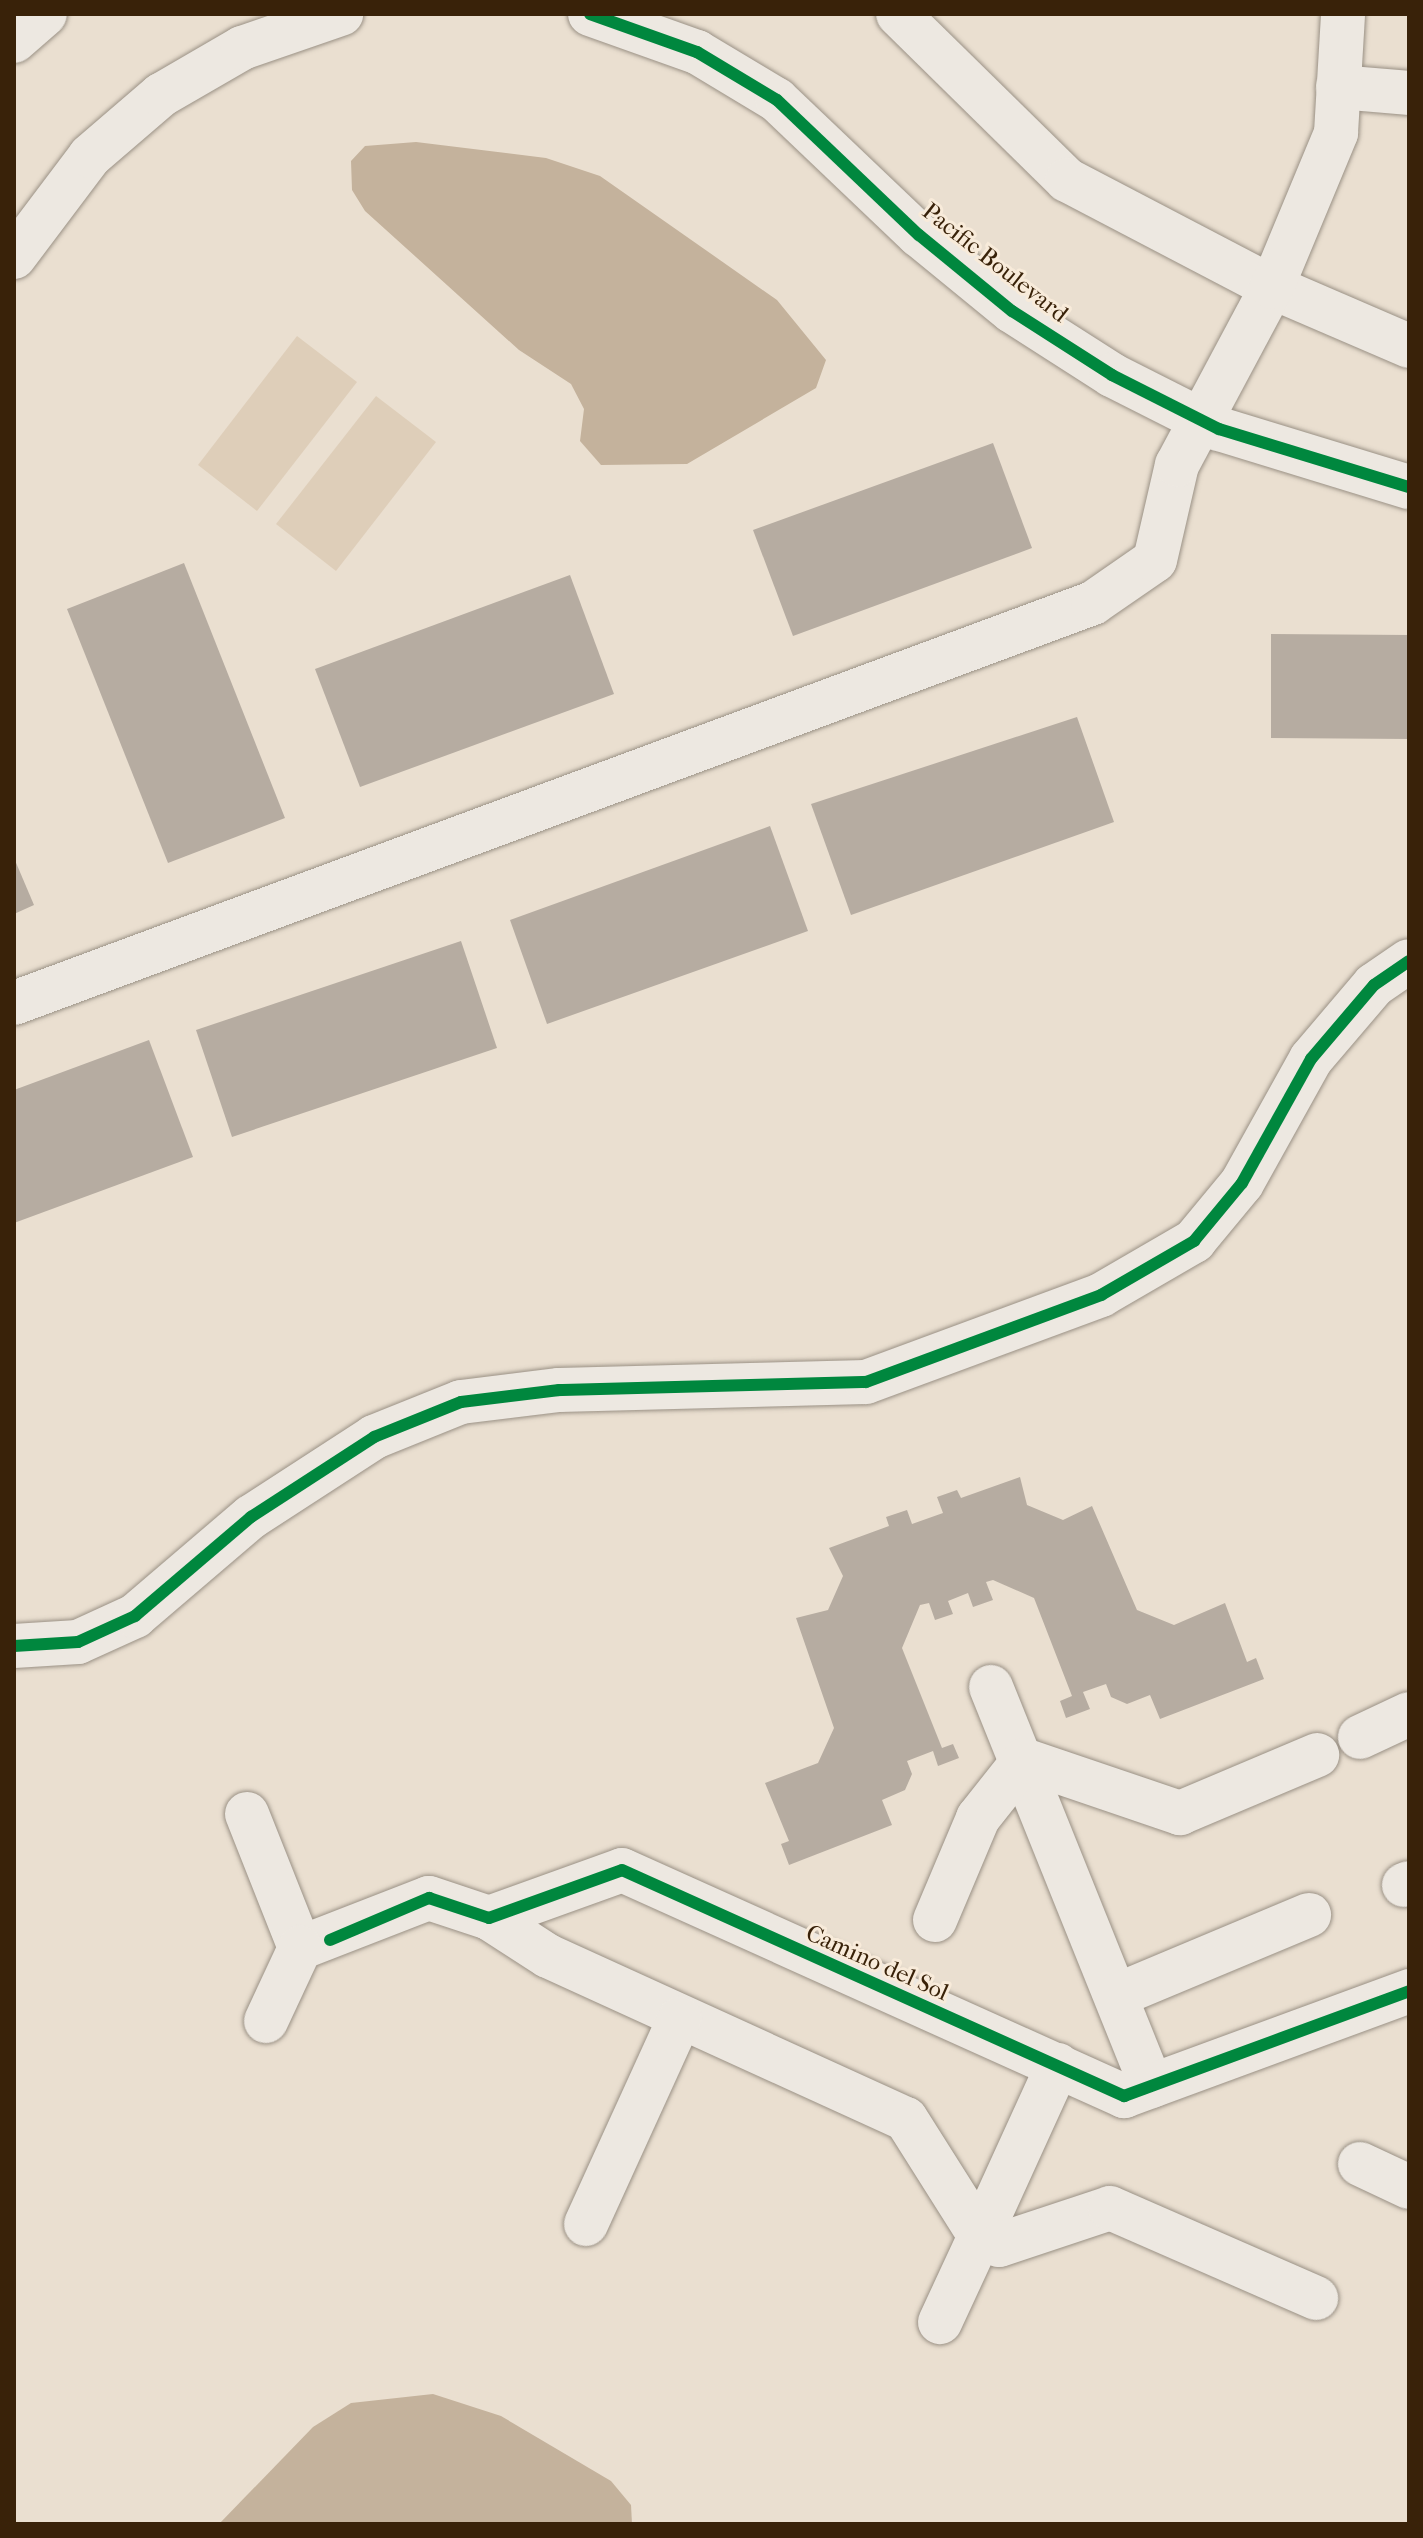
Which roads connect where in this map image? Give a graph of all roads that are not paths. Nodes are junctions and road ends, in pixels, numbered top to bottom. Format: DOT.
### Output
graph roads {
  1 [pos="45,14"];
  2 [pos="341,14"];
  3 [pos="590,14"];
  4 [pos="898,14"];
  5 [pos="1343,14"];
  6 [pos="14,41"];
  7 [pos="1338,87"];
  8 [pos="1409,93"];
  9 [pos="14,257"];
  10 [pos="1272,287"];
  11 [pos="1409,346"];
  12 [pos="1201,419"];
  13 [pos="1409,487"];
  14 [pos="1409,961"];
  15 [pos="14,1003"];
  16 [pos="14,1646"];
  17 [pos="991,1687"];
  18 [pos="1409,1714"];
  19 [pos="1360,1737"];
  20 [pos="1317,1755"];
  21 [pos="1024,1760"];
  22 [pos="247,1814"];
  23 [pos="1309,1915"];
  24 [pos="489,1918"];
  25 [pos="935,1920"];
  26 [pos="315,1944"];
  27 [pos="1409,1991"];
  28 [pos="1120,1994"];
  29 [pos="680,2018"];
  30 [pos="266,2021"];
  31 [pos="1058,2065"];
  32 [pos="1151,2086"];
  33 [pos="1360,2164"];
  34 [pos="1409,2187"];
  35 [pos="586,2224"];
  36 [pos="980,2236"];
  37 [pos="1316,2298"];
  38 [pos="940,2322"];
  1 -- 6 [label="street"];
  2 -- 9 [label="street"];
  3 -- 12 [label="street, Pacific Boulevard"];
  4 -- 10 [label="street"];
  5 -- 7 [label="street"];
  7 -- 8 [label="street"];
  7 -- 10 [label="street"];
  10 -- 11 [label="street"];
  10 -- 12 [label="street"];
  12 -- 13 [label="street, Pacific Boulevard"];
  12 -- 15 [label="street"];
  14 -- 16 [label="street"];
  17 -- 21 [label="street"];
  18 -- 19 [label="street"];
  20 -- 21 [label="street"];
  21 -- 25 [label="street"];
  21 -- 28 [label="street"];
  22 -- 26 [label="street"];
  23 -- 28 [label="street"];
  24 -- 26 [label="street"];
  24 -- 29 [label="street"];
  24 -- 31 [label="street, Camino del Sol"];
  26 -- 30 [label="street"];
  27 -- 32 [label="street, Camino del Sol"];
  28 -- 32 [label="street"];
  29 -- 35 [label="street"];
  29 -- 36 [label="street"];
  31 -- 32 [label="street, Camino del Sol"];
  31 -- 36 [label="street"];
  33 -- 34 [label="street"];
  36 -- 37 [label="street"];
  36 -- 38 [label="street"];
}
